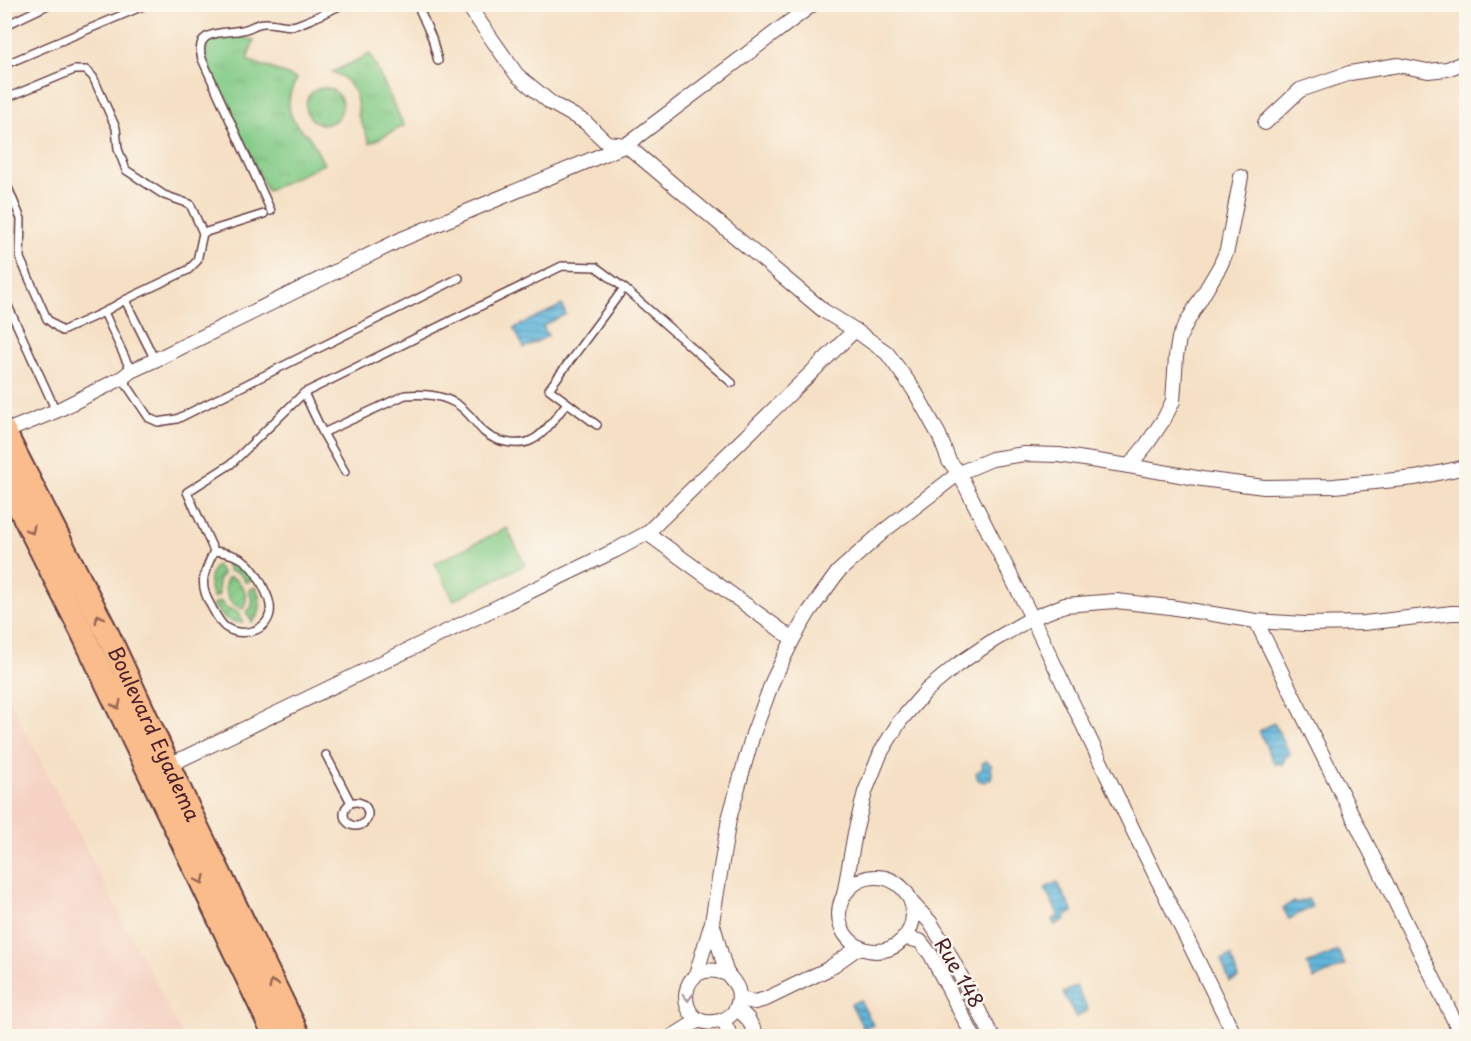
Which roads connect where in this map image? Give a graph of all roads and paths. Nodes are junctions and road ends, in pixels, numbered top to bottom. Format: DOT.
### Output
graph roads {
  1 [pos="50,4"];
  2 [pos="148,4"];
  3 [pos="344,4"];
  4 [pos="417,4"];
  5 [pos="467,4"];
  6 [pos="813,4"];
  7 [pos="4,26"];
  8 [pos="438,61"];
  9 [pos="1467,62"];
  10 [pos="4,65"];
  11 [pos="4,99"];
  12 [pos="1265,123"];
  13 [pos="626,145"];
  14 [pos="1241,177"];
  15 [pos="4,178"];
  16 [pos="203,233"];
  17 [pos="459,278"];
  18 [pos="624,288"];
  19 [pos="4,297"];
  20 [pos="125,300"];
  21 [pos="104,312"];
  22 [pos="855,330"];
  23 [pos="155,360"];
  24 [pos="127,375"];
  25 [pos="732,383"];
  26 [pos="304,393"];
  27 [pos="567,402"];
  28 [pos="56,411"];
  29 [pos="597,425"];
  30 [pos="5,432"];
  31 [pos="322,433"];
  32 [pos="1129,466"];
  33 [pos="1467,467"];
  34 [pos="345,472"];
  35 [pos="959,473"];
  36 [pos="4,477"];
  37 [pos="647,533"];
  38 [pos="214,551"];
  39 [pos="1467,613"];
  40 [pos="1032,618"];
  41 [pos="1256,621"];
  42 [pos="793,639"];
  43 [pos="326,755"];
  44 [pos="160,770"];
  45 [pos="351,803"];
  46 [pos="844,896"];
  47 [pos="911,902"];
  48 [pos="712,922"];
  49 [pos="905,938"];
  50 [pos="859,947"];
  51 [pos="727,974"];
  52 [pos="696,975"];
  53 [pos="738,1004"];
  54 [pos="699,1020"];
  55 [pos="723,1021"];
  56 [pos="275,1036"];
  57 [pos="299,1036"];
  58 [pos="673,1036"];
  59 [pos="731,1036"];
  60 [pos="757,1036"];
  61 [pos="973,1036"];
  62 [pos="992,1036"];
  63 [pos="1235,1036"];
  64 [pos="1462,1036"];
  1 -- 7 [label="lane"];
  2 -- 10 [label="lane"];
  3 -- 16 [label="lane"];
  4 -- 8 [label="lane"];
  5 -- 13 [label="street"];
  6 -- 13 [label="street"];
  9 -- 12 [label="street"];
  11 -- 16 [label="lane"];
  13 -- 22 [label="street"];
  13 -- 23 [label="street"];
  14 -- 32 [label="street"];
  15 -- 21 [label="lane"];
  16 -- 20 [label="lane"];
  17 -- 24 [label="lane"];
  18 -- 25 [label="lane"];
  18 -- 26 [label="lane"];
  18 -- 27 [label="lane"];
  19 -- 28 [label="lane"];
  20 -- 21 [label="lane"];
  20 -- 23 [label="lane"];
  21 -- 24 [label="lane"];
  22 -- 35 [label="street"];
  22 -- 37 [label="street"];
  23 -- 24 [label="street"];
  24 -- 28 [label="street"];
  26 -- 31 [label="lane"];
  26 -- 38 [label="lane"];
  27 -- 29 [label="lane"];
  27 -- 31 [label="lane"];
  28 -- 30 [label="street"];
  44 -- 30 [label="highway, Boulevard Eyadema, one-way"];
  31 -- 34 [label="lane"];
  32 -- 33 [label="street"];
  32 -- 35 [label="street"];
  35 -- 40 [label="street"];
  35 -- 42 [label="street"];
  36 -- 44 [label="highway, Boulevard Eyadema, one-way"];
  37 -- 42 [label="street"];
  37 -- 44 [label="street"];
  38 -- 38 [label="lane"];
  39 -- 41 [label="street"];
  40 -- 41 [label="street"];
  40 -- 46 [label="street"];
  40 -- 63 [label="street"];
  41 -- 64 [label="street"];
  42 -- 48 [label="street"];
  43 -- 45 [label="lane"];
  44 -- 56 [label="highway, Boulevard Eyadema, one-way"];
  57 -- 44 [label="highway, Boulevard Eyadema, one-way"];
  46 -- 47 [label="street"];
  46 -- 50 [label="street"];
  47 -- 49 [label="street"];
  47 -- 62 [label="street"];
  48 -- 51 [label="street"];
  48 -- 52 [label="street"];
  49 -- 50 [label="street"];
  49 -- 61 [label="street, Rue 148"];
  50 -- 53 [label="street"];
  51 -- 52 [label="street"];
  51 -- 53 [label="street"];
  52 -- 54 [label="street, one-way"];
  53 -- 55 [label="street"];
  53 -- 60 [label="street"];
  54 -- 55 [label="street"];
  54 -- 58 [label="street"];
  55 -- 59 [label="street"];
}
